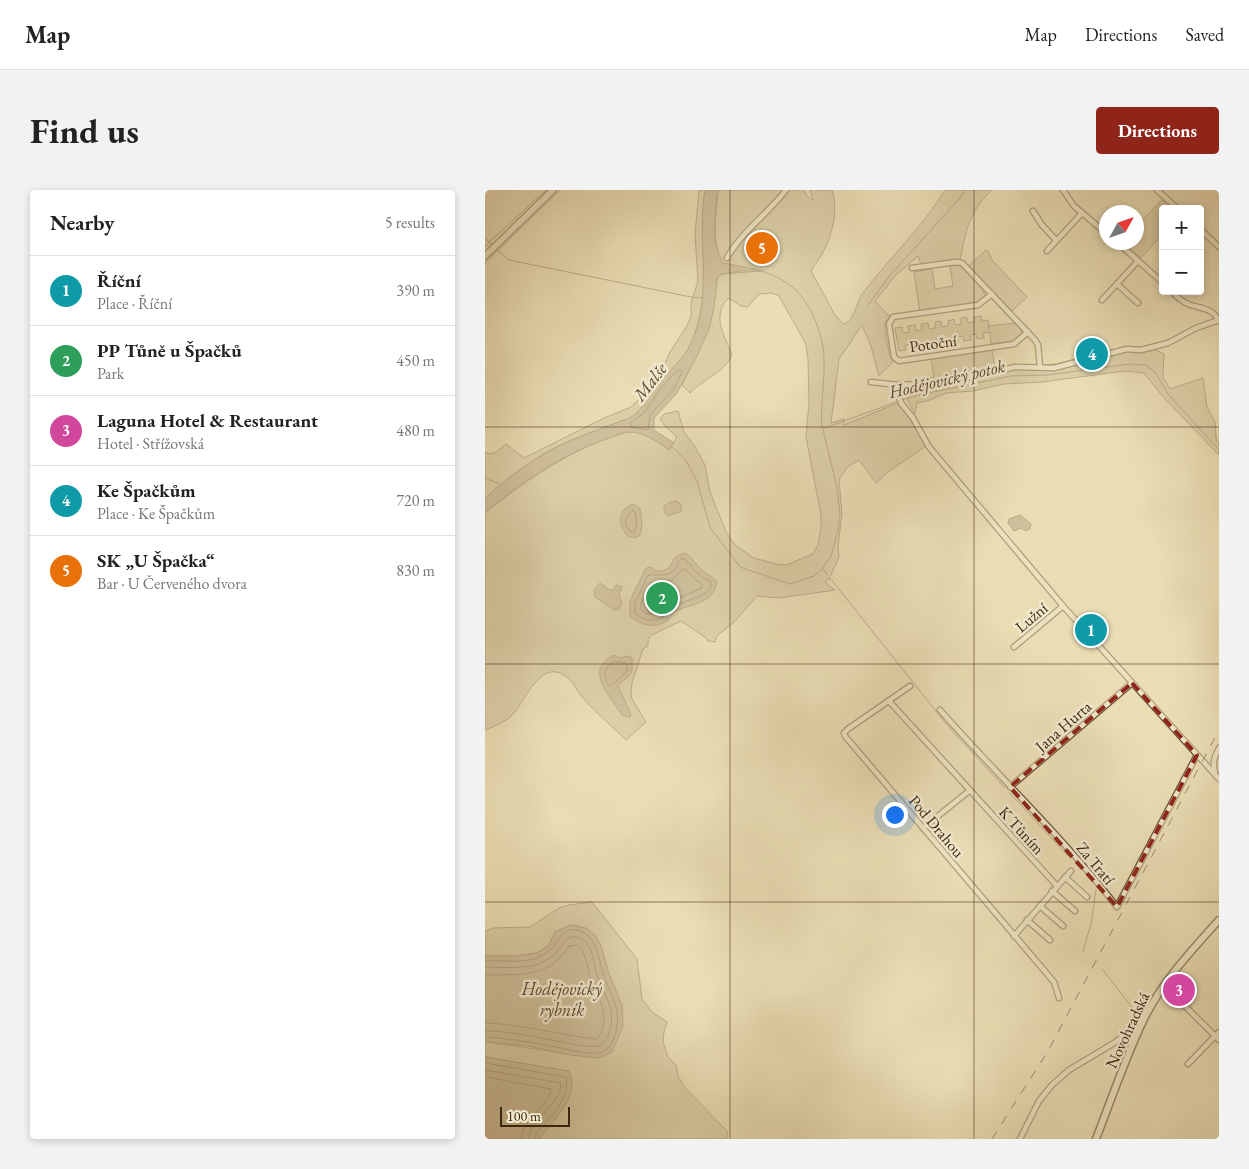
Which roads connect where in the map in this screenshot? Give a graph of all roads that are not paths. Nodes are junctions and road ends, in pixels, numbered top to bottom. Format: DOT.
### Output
graph roads {
  1 [pos="553,190"];
  2 [pos="786,190"];
  3 [pos="1063,190"];
  4 [pos="1157,190"];
  5 [pos="1163,192"];
  6 [pos="1174,205"];
  7 [pos="1033,211"];
  8 [pos="1082,213"];
  9 [pos="1099,227"];
  10 [pos="1204,233"];
  11 [pos="1057,240"];
  12 [pos="1219,247"];
  13 [pos="1126,250"];
  14 [pos="1047,251"];
  15 [pos="485,256"];
  16 [pos="727,258"];
  17 [pos="1138,261"];
  18 [pos="912,268"];
  19 [pos="1159,279"];
  20 [pos="1117,284"];
  21 [pos="992,294"];
  22 [pos="1176,295"];
  23 [pos="1102,300"];
  24 [pos="1138,302"];
  25 [pos="1219,321"];
  26 [pos="1028,332"];
  27 [pos="1040,367"];
  28 [pos="871,382"];
  29 [pos="899,385"];
  30 [pos="1063,606"];
  31 [pos="1014,648"];
  32 [pos="1132,683"];
  33 [pos="910,686"];
  34 [pos="889,701"];
  35 [pos="940,710"];
  36 [pos="1219,748"];
  37 [pos="1197,755"];
  38 [pos="1216,758"];
  39 [pos="1218,777"];
  40 [pos="1010,787"];
  41 [pos="969,791"];
  42 [pos="923,828"];
  43 [pos="1071,871"];
  44 [pos="1065,878"];
  45 [pos="1057,886"];
  46 [pos="1051,891"];
  47 [pos="1087,897"];
  48 [pos="1040,906"];
  49 [pos="1075,911"];
  50 [pos="1027,920"];
  51 [pos="1219,920"];
  52 [pos="1063,926"];
  53 [pos="1014,936"];
  54 [pos="1050,940"];
  55 [pos="1164,985"];
  56 [pos="1059,998"];
  57 [pos="1143,1020"];
  58 [pos="1218,1036"];
  59 [pos="1188,1064"];
  60 [pos="1020,1139"];
  61 [pos="1096,1139"];
  1 -- 15 [label="street"];
  2 -- 16 [label="street"];
  3 -- 8 [label="street"];
  4 -- 5 [label="street"];
  5 -- 6 [label="street"];
  7 -- 11 [label="street"];
  8 -- 9 [label="street"];
  8 -- 11 [label="street"];
  10 -- 12 [label="street"];
  11 -- 14 [label="street"];
  13 -- 17 [label="street"];
  17 -- 19 [label="street"];
  17 -- 20 [label="street"];
  18 -- 21 [label="street"];
  20 -- 23 [label="street"];
  20 -- 24 [label="street"];
  21 -- 26 [label="street"];
  21 -- 26 [label="street, Potoční"];
  22 -- 25 [label="street"];
  25 -- 27 [label="street"];
  26 -- 27 [label="street"];
  27 -- 29 [label="street"];
  28 -- 29 [label="street"];
  29 -- 30 [label="street"];
  30 -- 31 [label="street, Lužní"];
  30 -- 32 [label="street"];
  32 -- 37 [label="street"];
  32 -- 40 [label="street, Jana Hurta"];
  33 -- 34 [label="street, Pod Drahou"];
  34 -- 41 [label="street, K Tůním"];
  34 -- 42 [label="street, Pod Drahou"];
  35 -- 40 [label="street, Za Tratí"];
  36 -- 38 [label="street"];
  37 -- 39 [label="street"];
  37 -- 40 [label="street, Za Tratí"];
  38 -- 39 [label="street"];
  41 -- 42 [label="street"];
  41 -- 45 [label="street, K Tůním"];
  42 -- 53 [label="street, Pod Drahou"];
  43 -- 44 [label="street"];
  44 -- 45 [label="street"];
  44 -- 47 [label="street"];
  45 -- 46 [label="street"];
  46 -- 48 [label="street"];
  46 -- 49 [label="street"];
  48 -- 50 [label="street"];
  48 -- 52 [label="street"];
  50 -- 53 [label="street"];
  50 -- 54 [label="street"];
  51 -- 55 [label="main road, Novohradská"];
  53 -- 56 [label="street, Pod Drahou"];
  55 -- 57 [label="main road, Novohradská"];
  55 -- 58 [label="street"];
  57 -- 60 [label="street"];
  57 -- 61 [label="main road, Novohradská"];
  58 -- 59 [label="street"];
}
